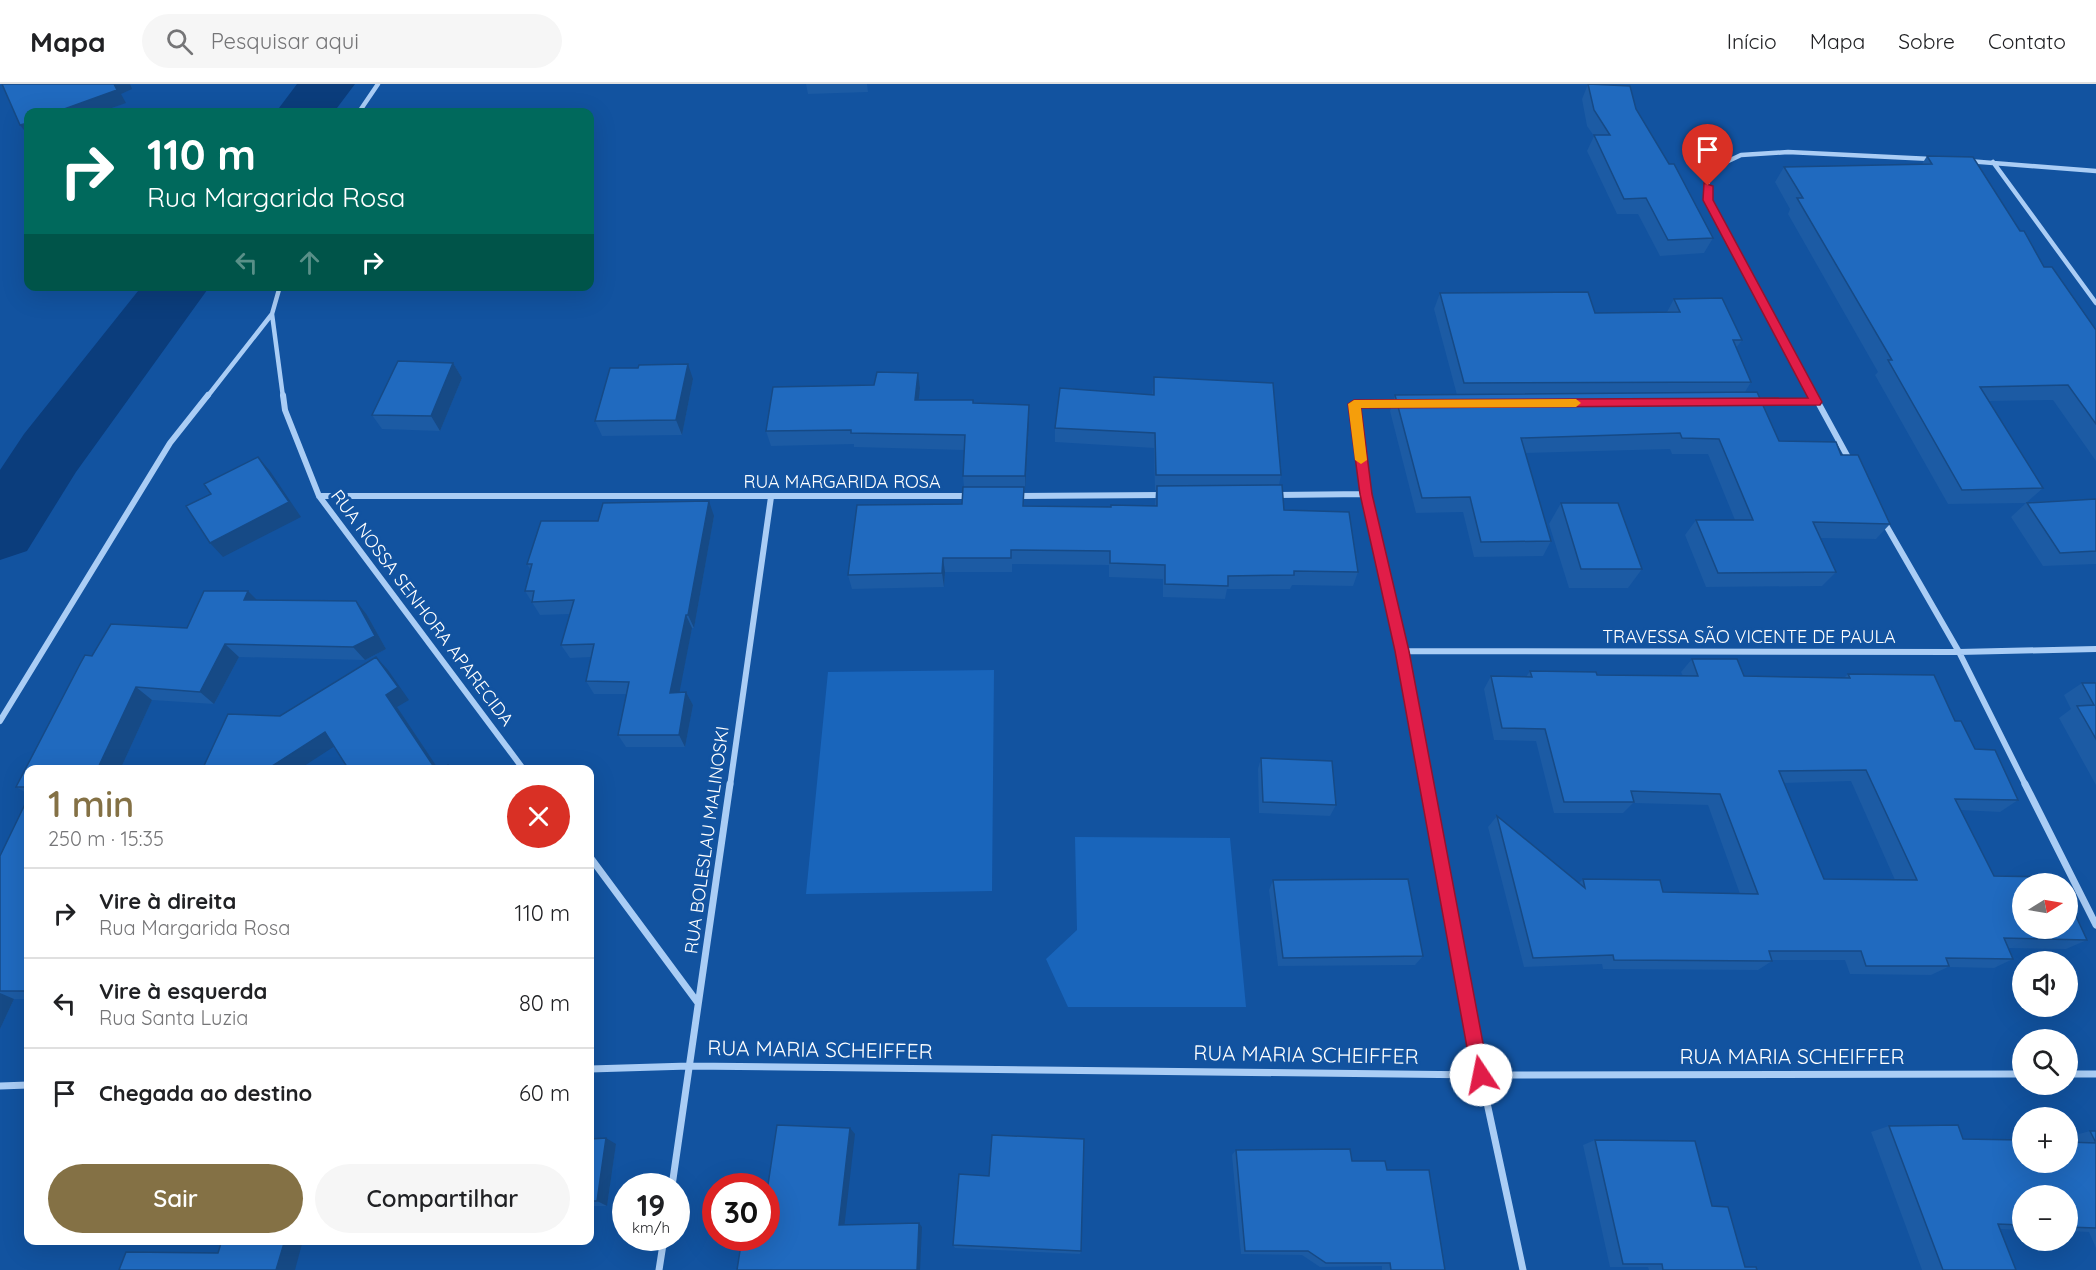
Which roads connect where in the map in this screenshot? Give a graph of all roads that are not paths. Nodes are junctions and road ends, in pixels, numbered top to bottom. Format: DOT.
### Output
graph roads {
  1 [pos="378,84"];
  2 [pos="362,108"];
  3 [pos="1936,159"];
  4 [pos="1959,160"];
  5 [pos="1993,162"];
  6 [pos="2096,171"];
  7 [pos="279,291"];
  8 [pos="2096,303"];
  9 [pos="272,314"];
  10 [pos="1745,402"];
  11 [pos="1816,402"];
  12 [pos="1402,404"];
  13 [pos="1856,472"];
  14 [pos="1366,494"];
  15 [pos="1164,495"];
  16 [pos="1271,495"];
  17 [pos="319,496"];
  18 [pos="973,496"];
  19 [pos="1009,496"];
  20 [pos="771,497"];
  21 [pos="1879,512"];
  22 [pos="2096,649"];
  23 [pos="1402,651"];
  24 [pos="1959,652"];
  25 [pos="0,721"];
  26 [pos="520,765"];
  27 [pos="594,862"];
  28 [pos="2096,925"];
  29 [pos="698,1003"];
  30 [pos="689,1066"];
  31 [pos="594,1069"];
  32 [pos="2012,1074"];
  33 [pos="2078,1074"];
  34 [pos="2096,1074"];
  35 [pos="1481,1075"];
  36 [pos="24,1085"];
  37 [pos="0,1086"];
  38 [pos="674,1173"];
  39 [pos="662,1251"];
  40 [pos="659,1270"];
  41 [pos="1523,1270"];
  1 -- 2 [label="street"];
  3 -- 11 [label="street"];
  4 -- 5 [label="street"];
  5 -- 6 [label="street"];
  5 -- 8 [label="street"];
  7 -- 9 [label="street, RUA NOSSA SENHORA APARECIDA"];
  9 -- 17 [label="street, RUA NOSSA SENHORA APARECIDA"];
  9 -- 25 [label="street"];
  10 -- 11 [label="street"];
  11 -- 13 [label="street"];
  12 -- 14 [label="street"];
  14 -- 16 [label="street"];
  14 -- 23 [label="street"];
  15 -- 19 [label="street"];
  17 -- 20 [label="street, RUA MARGARIDA ROSA"];
  17 -- 26 [label="street, RUA NOSSA SENHORA APARECIDA"];
  18 -- 20 [label="street, RUA MARGARIDA ROSA"];
  20 -- 29 [label="street, RUA BOLESLAU MALINOSKI"];
  21 -- 24 [label="street"];
  22 -- 24 [label="street, TRAVESSA SÃO VICENTE DE PAULA"];
  23 -- 24 [label="street, TRAVESSA SÃO VICENTE DE PAULA"];
  23 -- 35 [label="street"];
  24 -- 28 [label="street"];
  27 -- 29 [label="street"];
  29 -- 30 [label="street, RUA BOLESLAU MALINOSKI"];
  30 -- 31 [label="street, RUA MARIA SCHEIFFER"];
  30 -- 35 [label="street, RUA MARIA SCHEIFFER"];
  30 -- 38 [label="street, RUA BOLESLAU MALINOSKI"];
  32 -- 35 [label="street, RUA MARIA SCHEIFFER"];
  33 -- 34 [label="street"];
  35 -- 41 [label="street"];
  36 -- 37 [label="street"];
  39 -- 40 [label="street"];
}
